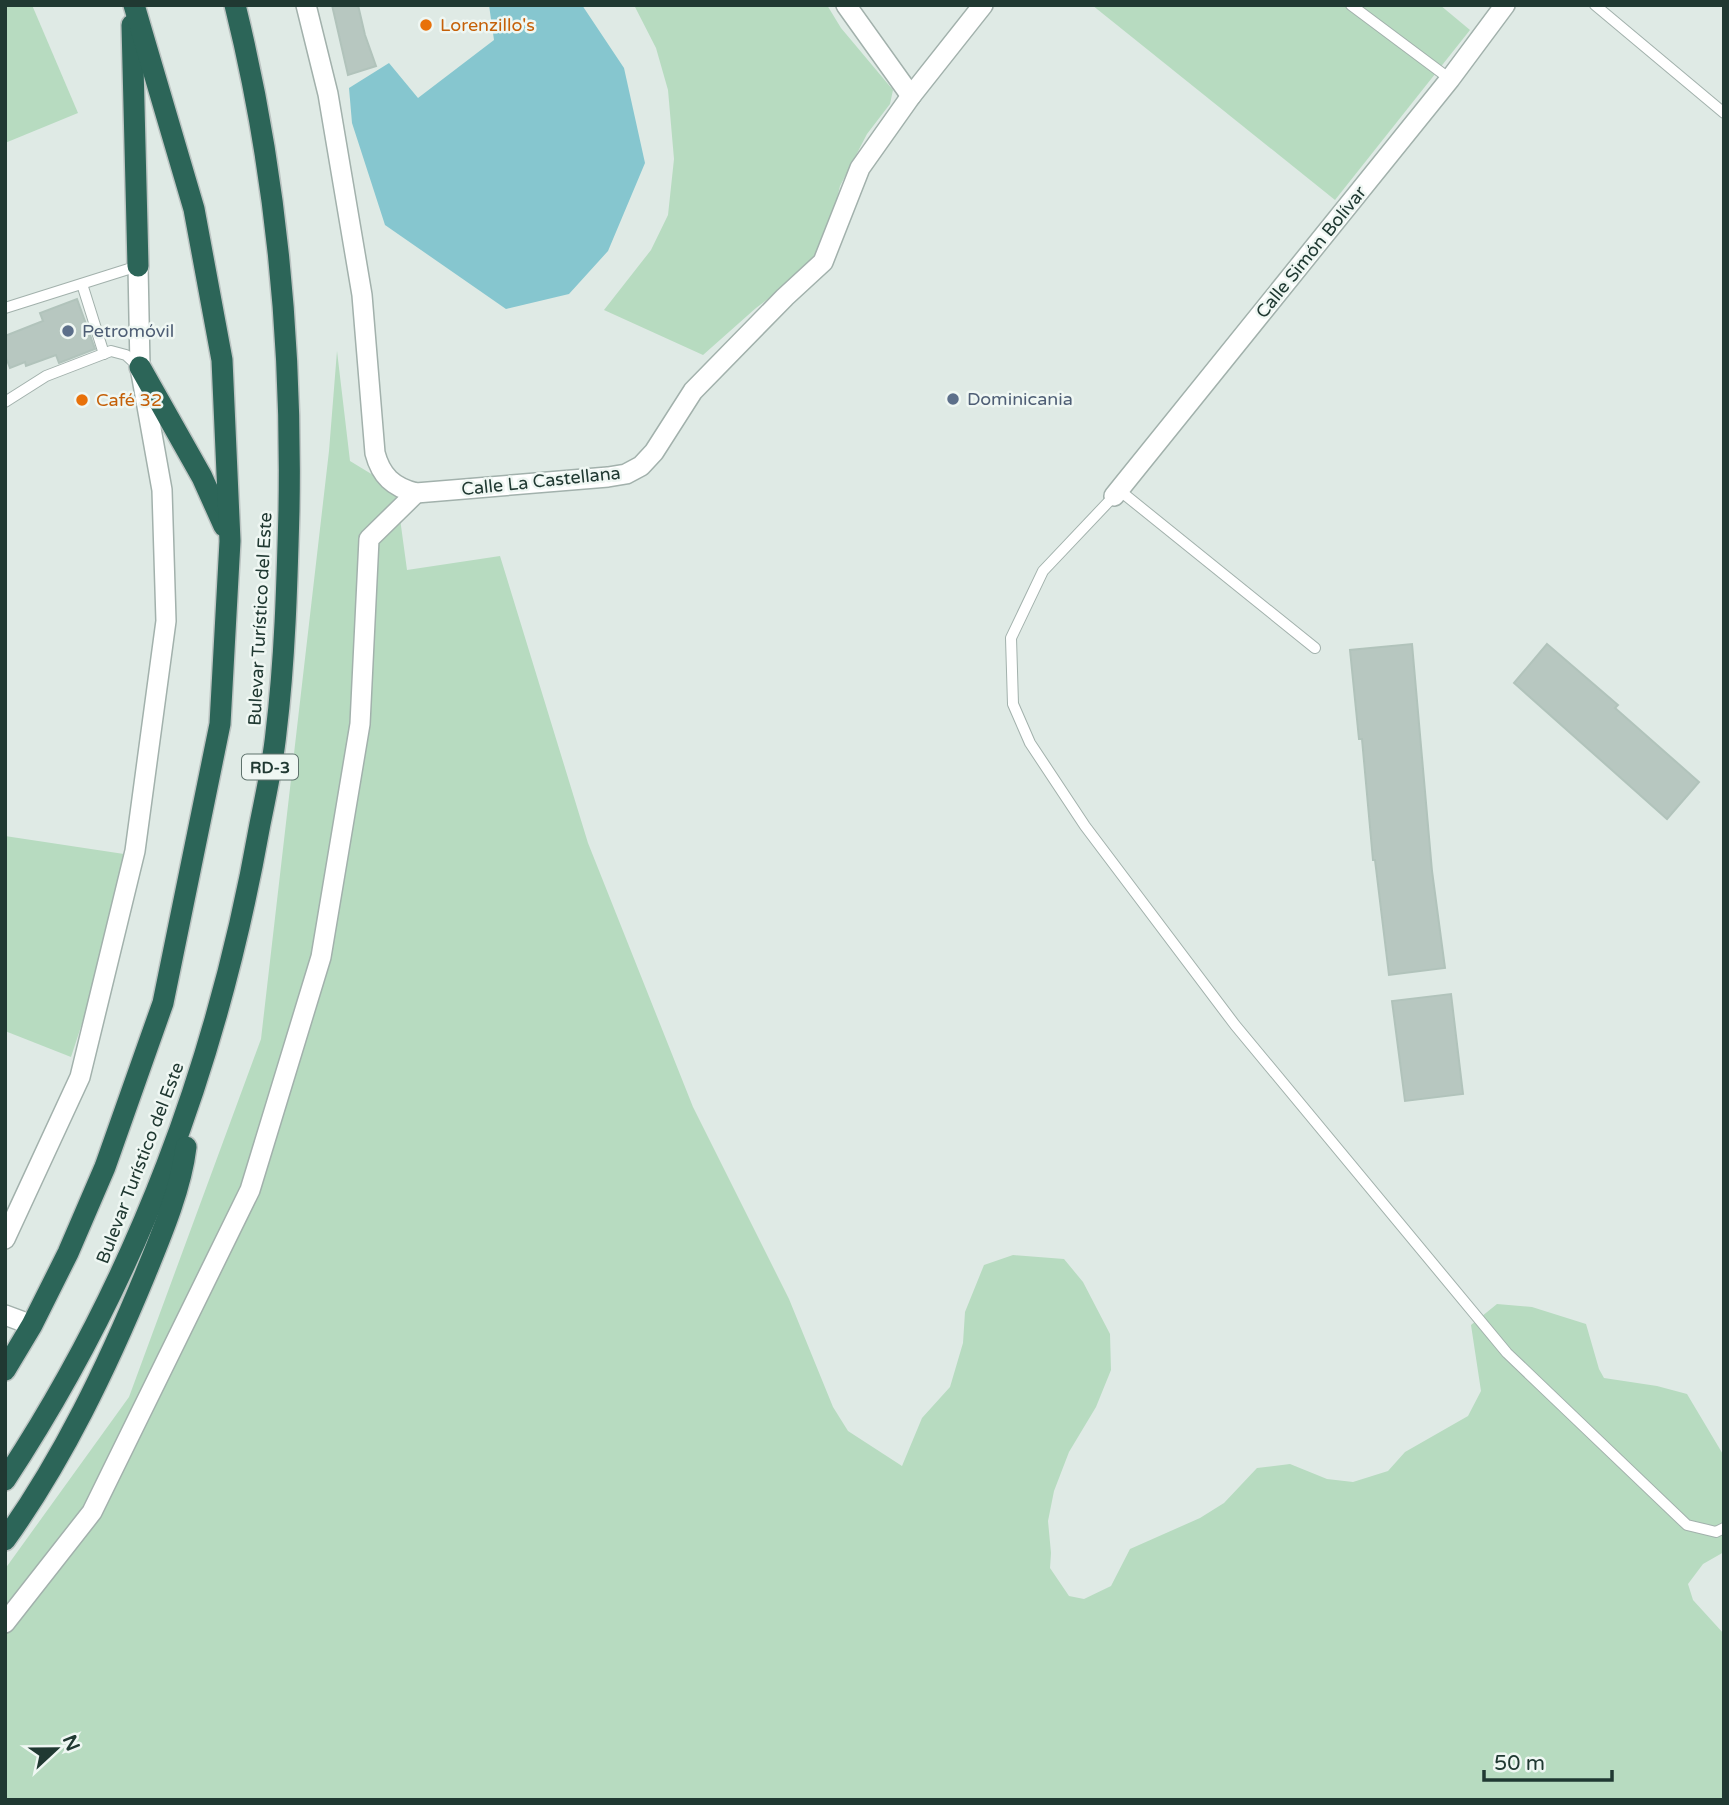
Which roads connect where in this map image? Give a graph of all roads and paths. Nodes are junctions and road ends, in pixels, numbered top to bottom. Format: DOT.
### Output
graph roads {
  1 [pos="132,5"];
  2 [pos="235,5"];
  3 [pos="306,5"];
  4 [pos="846,5"];
  5 [pos="983,5"];
  6 [pos="1350,5"];
  7 [pos="1505,5"];
  8 [pos="1595,5"];
  9 [pos="1450,79"];
  10 [pos="911,96"];
  11 [pos="1724,113"];
  12 [pos="138,267"];
  13 [pos="82,284"];
  14 [pos="5,308"];
  15 [pos="104,354"];
  16 [pos="140,367"];
  17 [pos="5,402"];
  18 [pos="416,492"];
  19 [pos="1116,493"];
  20 [pos="230,541"];
  21 [pos="1315,648"];
  22 [pos="190,1106"];
  23 [pos="5,1238"];
  24 [pos="5,1315"];
  25 [pos="32,1325"];
  26 [pos="5,1370"];
  27 [pos="5,1480"];
  28 [pos="1724,1528"];
  29 [pos="5,1541"];
  30 [pos="5,1623"];
  1 -- 12 [label="highway"];
  1 -- 20 [label="highway, Bulevar Turístico del Este"];
  2 -- 22 [label="highway, Bulevar Turístico del Este / RD-3"];
  3 -- 18 [label="street"];
  4 -- 10 [label="street"];
  5 -- 10 [label="street, Calle La Castellana"];
  6 -- 9 [label="lane"];
  7 -- 9 [label="street, Calle Simón Bolívar"];
  8 -- 11 [label="lane"];
  9 -- 19 [label="street, Calle Simón Bolívar"];
  10 -- 18 [label="street, Calle La Castellana"];
  12 -- 13 [label="lane"];
  12 -- 16 [label="street"];
  13 -- 14 [label="lane"];
  13 -- 15 [label="lane"];
  15 -- 16 [label="lane"];
  15 -- 17 [label="lane"];
  16 -- 20 [label="highway"];
  16 -- 23 [label="street"];
  18 -- 30 [label="street"];
  19 -- 21 [label="lane"];
  19 -- 28 [label="lane"];
  20 -- 25 [label="highway, Bulevar Turístico del Este"];
  22 -- 27 [label="highway, Bulevar Turístico del Este / RD-3"];
  22 -- 29 [label="highway"];
  24 -- 25 [label="street"];
  25 -- 26 [label="highway, Bulevar Turístico del Este"];
}
